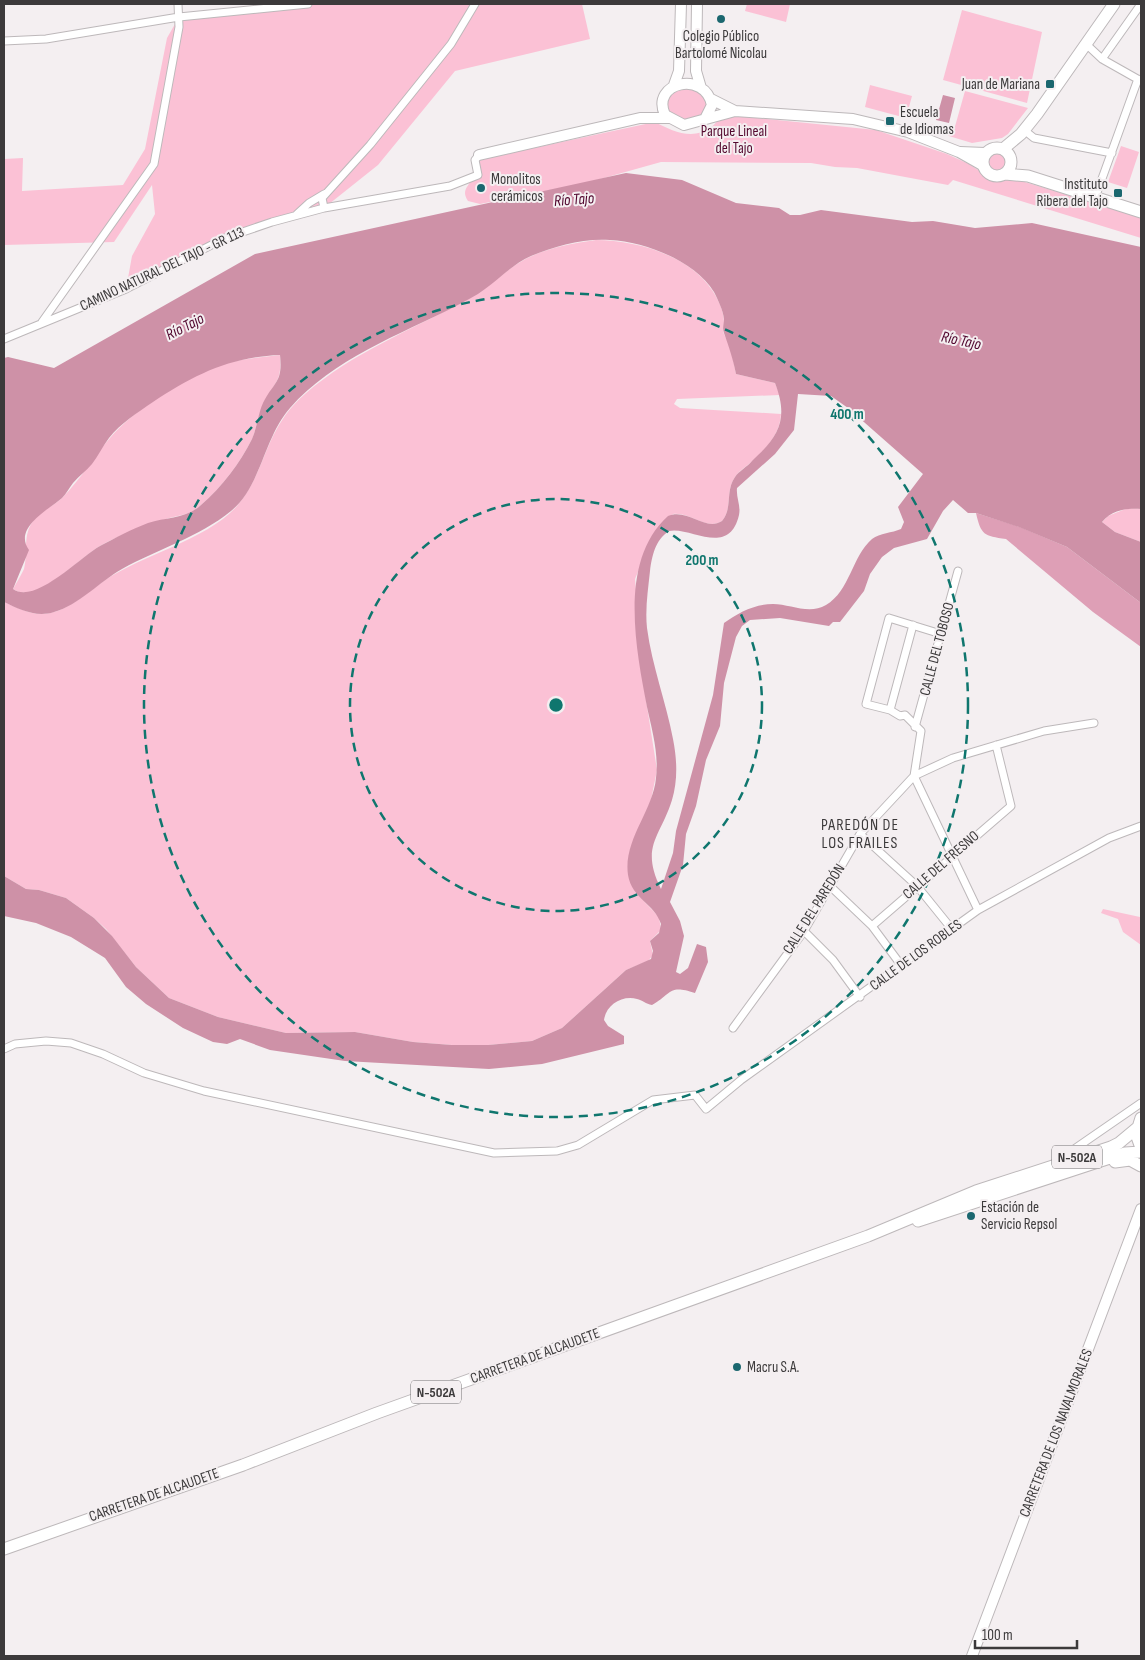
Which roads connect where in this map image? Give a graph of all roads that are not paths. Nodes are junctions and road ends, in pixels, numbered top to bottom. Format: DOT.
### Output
graph roads {
  1 [pos="178,4"];
  2 [pos="308,4"];
  3 [pos="475,4"];
  4 [pos="681,4"];
  5 [pos="696,4"];
  6 [pos="1114,4"];
  7 [pos="1141,4"];
  8 [pos="179,17"];
  9 [pos="4,41"];
  10 [pos="1086,44"];
  11 [pos="1102,59"];
  12 [pos="1140,80"];
  13 [pos="674,85"];
  14 [pos="701,88"];
  15 [pos="711,99"];
  16 [pos="662,104"];
  17 [pos="735,110"];
  18 [pos="706,117"];
  19 [pos="640,118"];
  20 [pos="668,118"];
  21 [pos="1023,132"];
  22 [pos="959,152"];
  23 [pos="985,153"];
  24 [pos="1112,153"];
  25 [pos="479,155"];
  26 [pos="1008,156"];
  27 [pos="982,165"];
  28 [pos="1005,174"];
  29 [pos="1028,176"];
  30 [pos="328,191"];
  31 [pos="1095,198"];
  32 [pos="324,208"];
  33 [pos="1141,212"];
  34 [pos="297,215"];
  35 [pos="42,322"];
  36 [pos="4,339"];
  37 [pos="958,571"];
  38 [pos="913,625"];
  39 [pos="941,634"];
  40 [pos="890,710"];
  41 [pos="1094,723"];
  42 [pos="915,727"];
  43 [pos="996,745"];
  44 [pos="914,776"];
  45 [pos="1141,826"];
  46 [pos="860,834"];
  47 [pos="952,855"];
  48 [pos="830,886"];
  49 [pos="917,886"];
  50 [pos="978,910"];
  51 [pos="872,926"];
  52 [pos="951,928"];
  53 [pos="804,930"];
  54 [pos="901,965"];
  55 [pos="860,997"];
  56 [pos="733,1028"];
  57 [pos="4,1049"];
  58 [pos="1141,1103"];
  59 [pos="1139,1123"];
  60 [pos="1141,1150"];
  61 [pos="1051,1165"];
  62 [pos="1141,1166"];
  63 [pos="1079,1170"];
  64 [pos="1141,1209"];
  65 [pos="868,1236"];
  66 [pos="4,1549"];
  67 [pos="972,1656"];
  1 -- 8 [label="street"];
  2 -- 8 [label="street"];
  3 -- 30 [label="street"];
  4 -- 13 [label="street"];
  5 -- 14 [label="street"];
  6 -- 10 [label="main road"];
  7 -- 11 [label="street"];
  8 -- 9 [label="street"];
  8 -- 35 [label="street"];
  10 -- 11 [label="street"];
  10 -- 21 [label="main road"];
  11 -- 12 [label="street"];
  12 -- 24 [label="street"];
  13 -- 14 [label="street"];
  13 -- 16 [label="street"];
  14 -- 15 [label="street"];
  15 -- 17 [label="street"];
  15 -- 18 [label="street"];
  16 -- 19 [label="street"];
  16 -- 20 [label="street"];
  17 -- 18 [label="street"];
  17 -- 22 [label="street"];
  18 -- 20 [label="street"];
  19 -- 20 [label="street"];
  19 -- 25 [label="street"];
  21 -- 24 [label="street"];
  21 -- 26 [label="main road"];
  22 -- 23 [label="street"];
  22 -- 27 [label="street"];
  23 -- 26 [label="main road"];
  23 -- 27 [label="main road"];
  24 -- 31 [label="street"];
  25 -- 32 [label="street, CAMINO NATURAL DEL TAJO - GR 113"];
  26 -- 28 [label="main road"];
  26 -- 29 [label="main road"];
  27 -- 28 [label="main road"];
  28 -- 29 [label="main road"];
  29 -- 31 [label="main road"];
  30 -- 32 [label="street"];
  30 -- 34 [label="street"];
  31 -- 33 [label="main road"];
  32 -- 34 [label="street, CAMINO NATURAL DEL TAJO - GR 113"];
  34 -- 35 [label="street, CAMINO NATURAL DEL TAJO - GR 113"];
  35 -- 36 [label="street, CAMINO NATURAL DEL TAJO - GR 113"];
  37 -- 39 [label="street, CALLE DEL TOBOSO"];
  38 -- 39 [label="street"];
  38 -- 40 [label="street"];
  38 -- 40 [label="street"];
  39 -- 42 [label="street, CALLE DEL TOBOSO"];
  40 -- 42 [label="street"];
  41 -- 43 [label="street, CALLE DEL PAREDÓN"];
  42 -- 44 [label="street"];
  43 -- 44 [label="street, CALLE DEL PAREDÓN"];
  43 -- 47 [label="street, CALLE DEL FRESNO"];
  44 -- 46 [label="street, CALLE DEL PAREDÓN"];
  44 -- 47 [label="street"];
  45 -- 50 [label="street, CALLE DE LOS ROBLES"];
  46 -- 48 [label="street, CALLE DEL PAREDÓN"];
  46 -- 49 [label="street"];
  47 -- 49 [label="street, CALLE DEL FRESNO"];
  47 -- 50 [label="street"];
  48 -- 51 [label="street"];
  48 -- 53 [label="street, CALLE DEL PAREDÓN"];
  49 -- 51 [label="street, CALLE DEL FRESNO"];
  49 -- 52 [label="street"];
  50 -- 52 [label="street, CALLE DE LOS ROBLES"];
  51 -- 54 [label="street"];
  52 -- 54 [label="street, CALLE DE LOS ROBLES"];
  53 -- 55 [label="street"];
  53 -- 56 [label="street, CALLE DEL PAREDÓN"];
  54 -- 55 [label="street, CALLE DE LOS ROBLES"];
  55 -- 57 [label="street, CALLE DE LOS ROBLES"];
  58 -- 61 [label="street"];
  59 -- 60 [label="main road, CARRETERA DE ALCAUDETE / N-502A"];
  59 -- 61 [label="main road, CARRETERA DE ALCAUDETE / N-502A"];
  60 -- 63 [label="main road, CARRETERA DE ALCAUDETE / N-502A"];
  61 -- 65 [label="main road, CARRETERA DE ALCAUDETE / N-502A"];
  62 -- 63 [label="main road"];
  63 -- 65 [label="main road, CARRETERA DE ALCAUDETE / N-502A"];
  64 -- 67 [label="street, CARRETERA DE LOS NAVALMORALES"];
  65 -- 66 [label="main road, CARRETERA DE ALCAUDETE / N-502A"];
}
